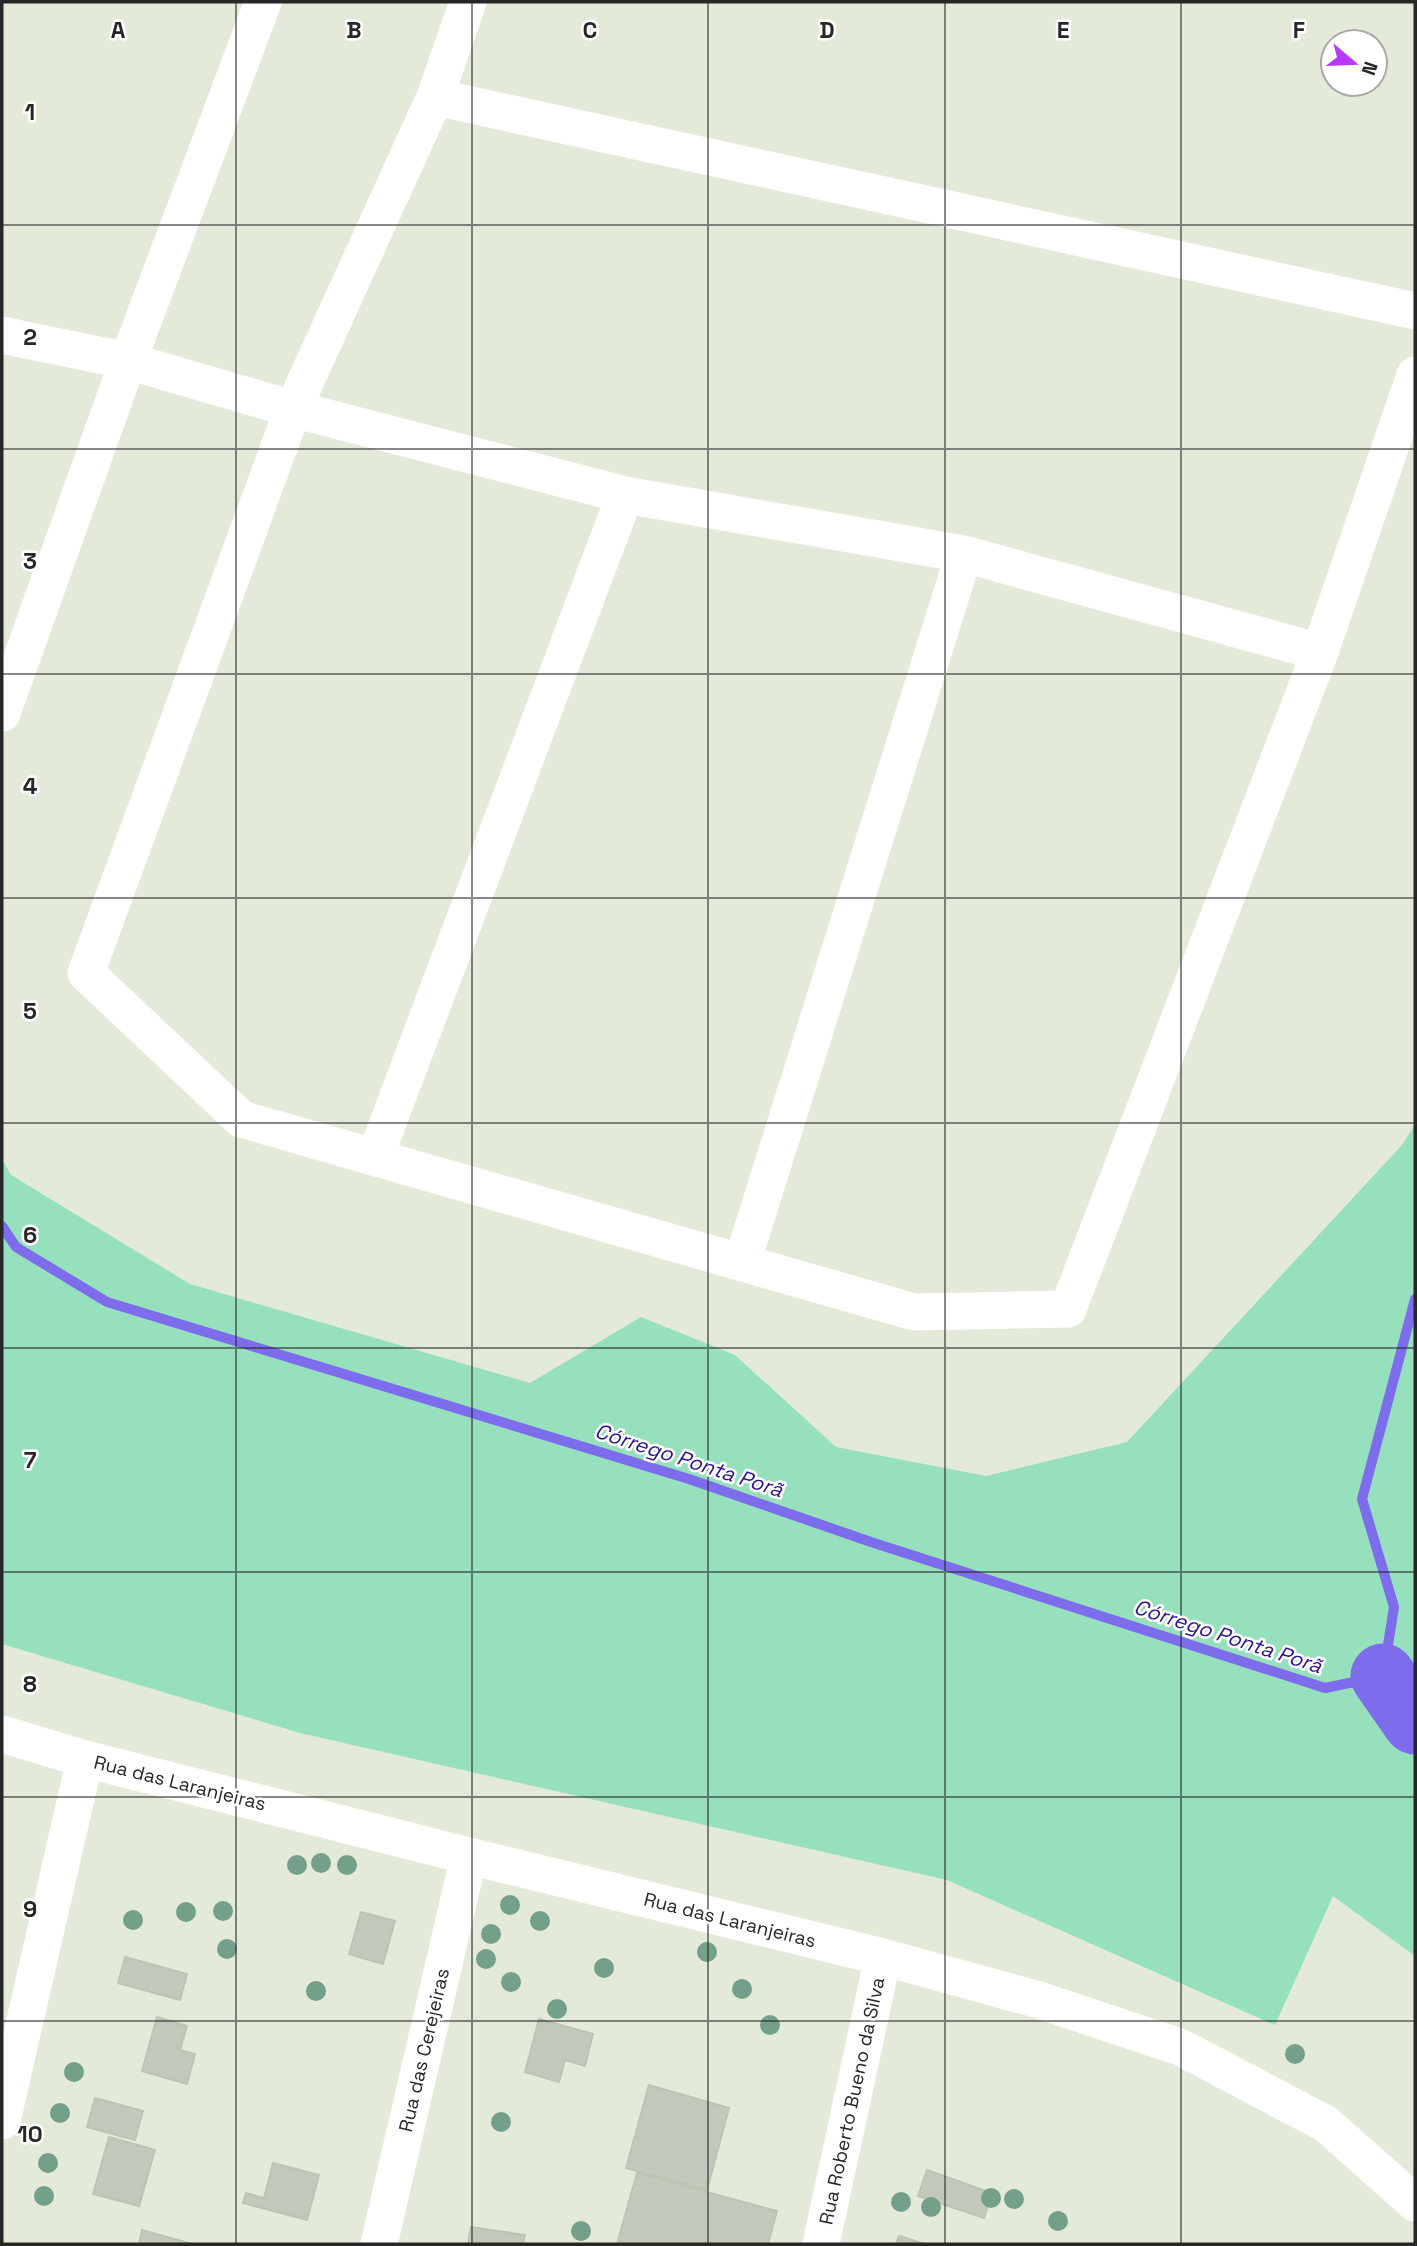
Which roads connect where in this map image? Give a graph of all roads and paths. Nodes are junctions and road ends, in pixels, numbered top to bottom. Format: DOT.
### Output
graph roads {
  1 [pos="264,2"];
  2 [pos="468,2"];
  3 [pos="435,97"];
  4 [pos="1415,311"];
  5 [pos="2,335"];
  6 [pos="128,361"];
  7 [pos="1415,375"];
  8 [pos="293,409"];
  9 [pos="625,495"];
  10 [pos="964,554"];
  11 [pos="1320,652"];
  12 [pos="2,713"];
  13 [pos="375,1157"];
  14 [pos="742,1263"];
  15 [pos="2,1734"];
  16 [pos="85,1759"];
  17 [pos="469,1856"];
  18 [pos="883,1957"];
  19 [pos="2,2121"];
  20 [pos="1415,2203"];
  21 [pos="379,2244"];
  22 [pos="821,2244"];
  1 -- 6 [label="street"];
  2 -- 3 [label="street"];
  3 -- 4 [label="street"];
  3 -- 8 [label="street"];
  5 -- 6 [label="street"];
  6 -- 8 [label="street"];
  6 -- 12 [label="street"];
  7 -- 11 [label="street"];
  8 -- 9 [label="street"];
  8 -- 13 [label="street"];
  9 -- 10 [label="street"];
  9 -- 13 [label="street"];
  10 -- 11 [label="street"];
  10 -- 14 [label="street"];
  11 -- 14 [label="street"];
  13 -- 14 [label="street"];
  15 -- 16 [label="street, Rua das Laranjeiras"];
  16 -- 17 [label="street, Rua das Laranjeiras"];
  16 -- 19 [label="street"];
  17 -- 18 [label="street, Rua das Laranjeiras"];
  17 -- 21 [label="street, Rua das Cerejeiras"];
  18 -- 20 [label="street, Rua das Laranjeiras"];
  18 -- 22 [label="street, Rua Roberto Bueno da Silva"];
}
